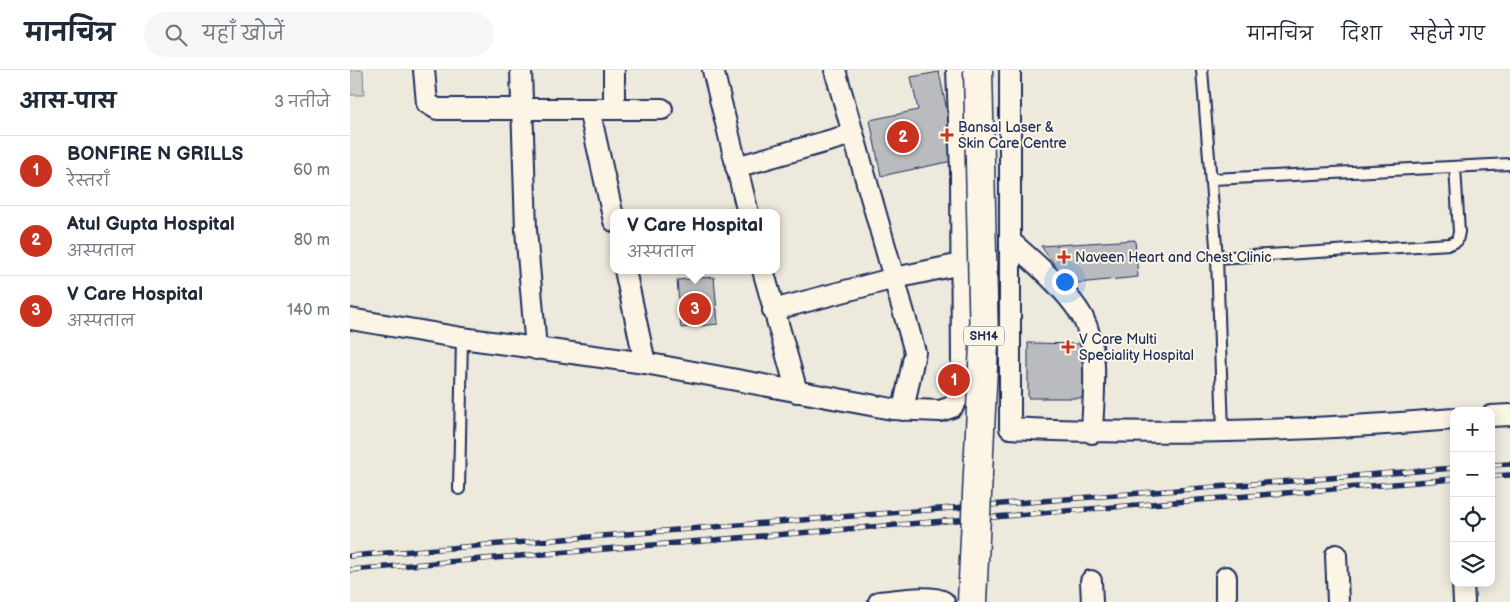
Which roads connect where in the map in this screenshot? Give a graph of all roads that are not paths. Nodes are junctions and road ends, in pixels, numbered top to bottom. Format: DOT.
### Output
graph roads {
  1 [pos="424,70"];
  2 [pos="521,70"];
  3 [pos="614,70"];
  4 [pos="713,70"];
  5 [pos="835,70"];
  6 [pos="957,70"];
  7 [pos="978,70"];
  8 [pos="1010,70"];
  9 [pos="1202,70"];
  10 [pos="588,109"];
  11 [pos="614,109"];
  12 [pos="662,109"];
  13 [pos="521,110"];
  14 [pos="853,134"];
  15 [pos="1510,164"];
  16 [pos="736,167"];
  17 [pos="1455,167"];
  18 [pos="1212,179"];
  19 [pos="611,209"];
  20 [pos="747,209"];
  21 [pos="1011,242"];
  22 [pos="1217,258"];
  23 [pos="961,264"];
  24 [pos="626,274"];
  25 [pos="764,274"];
  26 [pos="895,278"];
  27 [pos="773,310"];
  28 [pos="350,319"];
  29 [pos="462,338"];
  30 [pos="536,349"];
  31 [pos="646,363"];
  32 [pos="796,392"];
  33 [pos="952,407"];
  34 [pos="902,410"];
  35 [pos="1510,415"];
  36 [pos="1495,416"];
  37 [pos="1450,419"];
  38 [pos="1010,428"];
  39 [pos="1223,431"];
  40 [pos="1092,432"];
  41 [pos="459,489"];
  42 [pos="1336,555"];
  43 [pos="1226,577"];
  44 [pos="1091,581"];
  45 [pos="1464,587"];
  46 [pos="879,602"];
  47 [pos="944,602"];
  48 [pos="972,602"];
  49 [pos="1092,602"];
  50 [pos="1226,602"];
  51 [pos="1338,602"];
  52 [pos="1464,602"];
  1 -- 13 [label="street"];
  2 -- 13 [label="street"];
  3 -- 11 [label="street"];
  4 -- 16 [label="street"];
  5 -- 14 [label="street"];
  6 -- 23 [label="street"];
  7 -- 48 [label="main road, SH14, bridge"];
  8 -- 21 [label="street"];
  9 -- 18 [label="lane"];
  10 -- 11 [label="street"];
  10 -- 13 [label="street"];
  10 -- 19 [label="street"];
  11 -- 12 [label="street"];
  13 -- 30 [label="street"];
  14 -- 16 [label="street"];
  14 -- 26 [label="street"];
  15 -- 17 [label="lane"];
  16 -- 20 [label="street"];
  17 -- 18 [label="lane"];
  17 -- 22 [label="lane"];
  18 -- 22 [label="lane"];
  21 -- 38 [label="street"];
  21 -- 40 [label="street"];
  22 -- 39 [label="lane"];
  23 -- 26 [label="street"];
  23 -- 33 [label="street"];
  24 -- 31 [label="street"];
  25 -- 27 [label="street"];
  26 -- 27 [label="street"];
  26 -- 34 [label="street"];
  27 -- 32 [label="street"];
  28 -- 29 [label="street"];
  29 -- 30 [label="street"];
  29 -- 41 [label="lane"];
  30 -- 31 [label="street"];
  31 -- 32 [label="street"];
  32 -- 34 [label="street"];
  33 -- 34 [label="street"];
  33 -- 38 [label="street"];
  35 -- 36 [label="street"];
  37 -- 39 [label="street"];
  38 -- 40 [label="street"];
  39 -- 40 [label="street"];
  42 -- 51 [label="street"];
  43 -- 50 [label="street"];
  44 -- 49 [label="street"];
  45 -- 52 [label="street"];
  46 -- 47 [label="street"];
}
